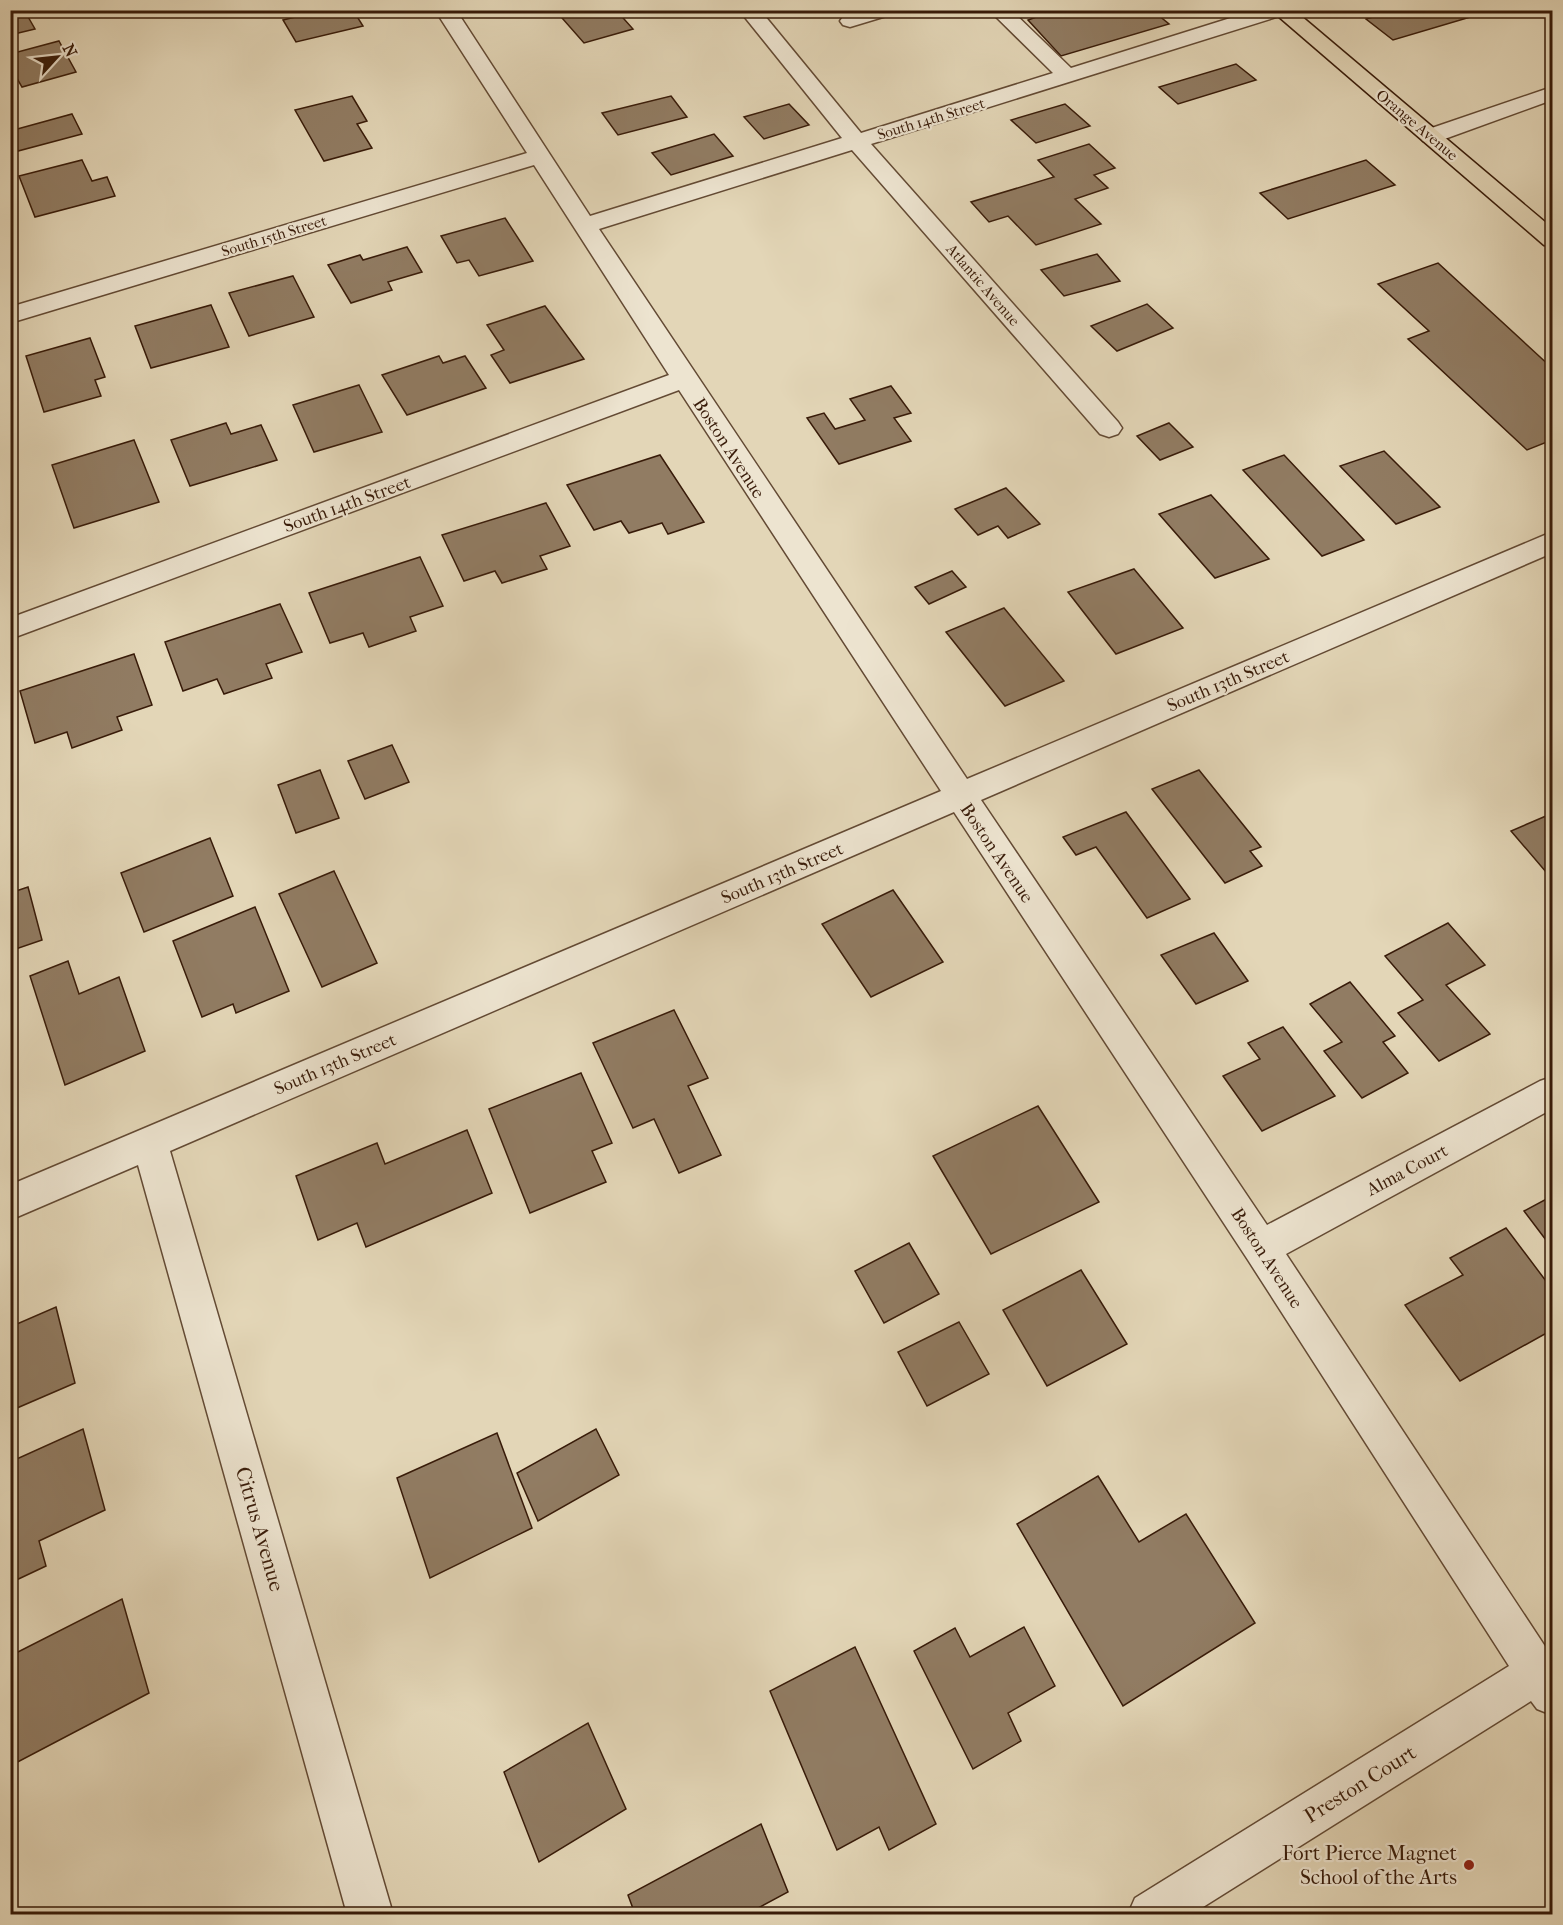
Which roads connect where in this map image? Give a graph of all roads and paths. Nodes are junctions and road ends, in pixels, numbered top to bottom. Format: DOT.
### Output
graph roads {
  1 [pos="445,10"];
  2 [pos="749,10"];
  3 [pos="886,10"];
  4 [pos="999,10"];
  5 [pos="1280,10"];
  6 [pos="850,21"];
  7 [pos="1068,76"];
  8 [pos="1552,93"];
  9 [pos="1431,136"];
  10 [pos="857,142"];
  11 [pos="538,158"];
  12 [pos="584,226"];
  13 [pos="1552,240"];
  14 [pos="10,315"];
  15 [pos="684,379"];
  16 [pos="1109,428"];
  17 [pos="1552,542"];
  18 [pos="10,629"];
  19 [pos="959,796"];
  20 [pos="1552,1092"];
  21 [pos="150,1143"];
  22 [pos="10,1203"];
  23 [pos="1261,1248"];
  24 [pos="1545,1683"];
  25 [pos="370,1914"];
  26 [pos="1151,1914"];
  1 -- 11 [label="street, Boston Avenue"];
  2 -- 10 [label="street, Atlantic Avenue"];
  3 -- 6 [label="street"];
  4 -- 7 [label="street"];
  5 -- 7 [label="street, South 14th Street"];
  5 -- 9 [label="main road, Orange Avenue"];
  7 -- 10 [label="street, South 14th Street"];
  8 -- 9 [label="street"];
  9 -- 13 [label="main road, Orange Avenue"];
  10 -- 12 [label="street, South 14th Street"];
  10 -- 16 [label="street, Atlantic Avenue"];
  11 -- 12 [label="street, Boston Avenue"];
  11 -- 14 [label="street, South 15th Street"];
  12 -- 15 [label="street, Boston Avenue"];
  15 -- 18 [label="street, South 14th Street"];
  15 -- 19 [label="street, Boston Avenue"];
  17 -- 19 [label="street, South 13th Street"];
  19 -- 21 [label="street, South 13th Street"];
  19 -- 23 [label="street, Boston Avenue"];
  20 -- 23 [label="street, Alma Court"];
  21 -- 22 [label="street, South 13th Street"];
  21 -- 25 [label="street, Citrus Avenue"];
  23 -- 24 [label="street, Boston Avenue"];
  24 -- 26 [label="street, Preston Court"];
}
